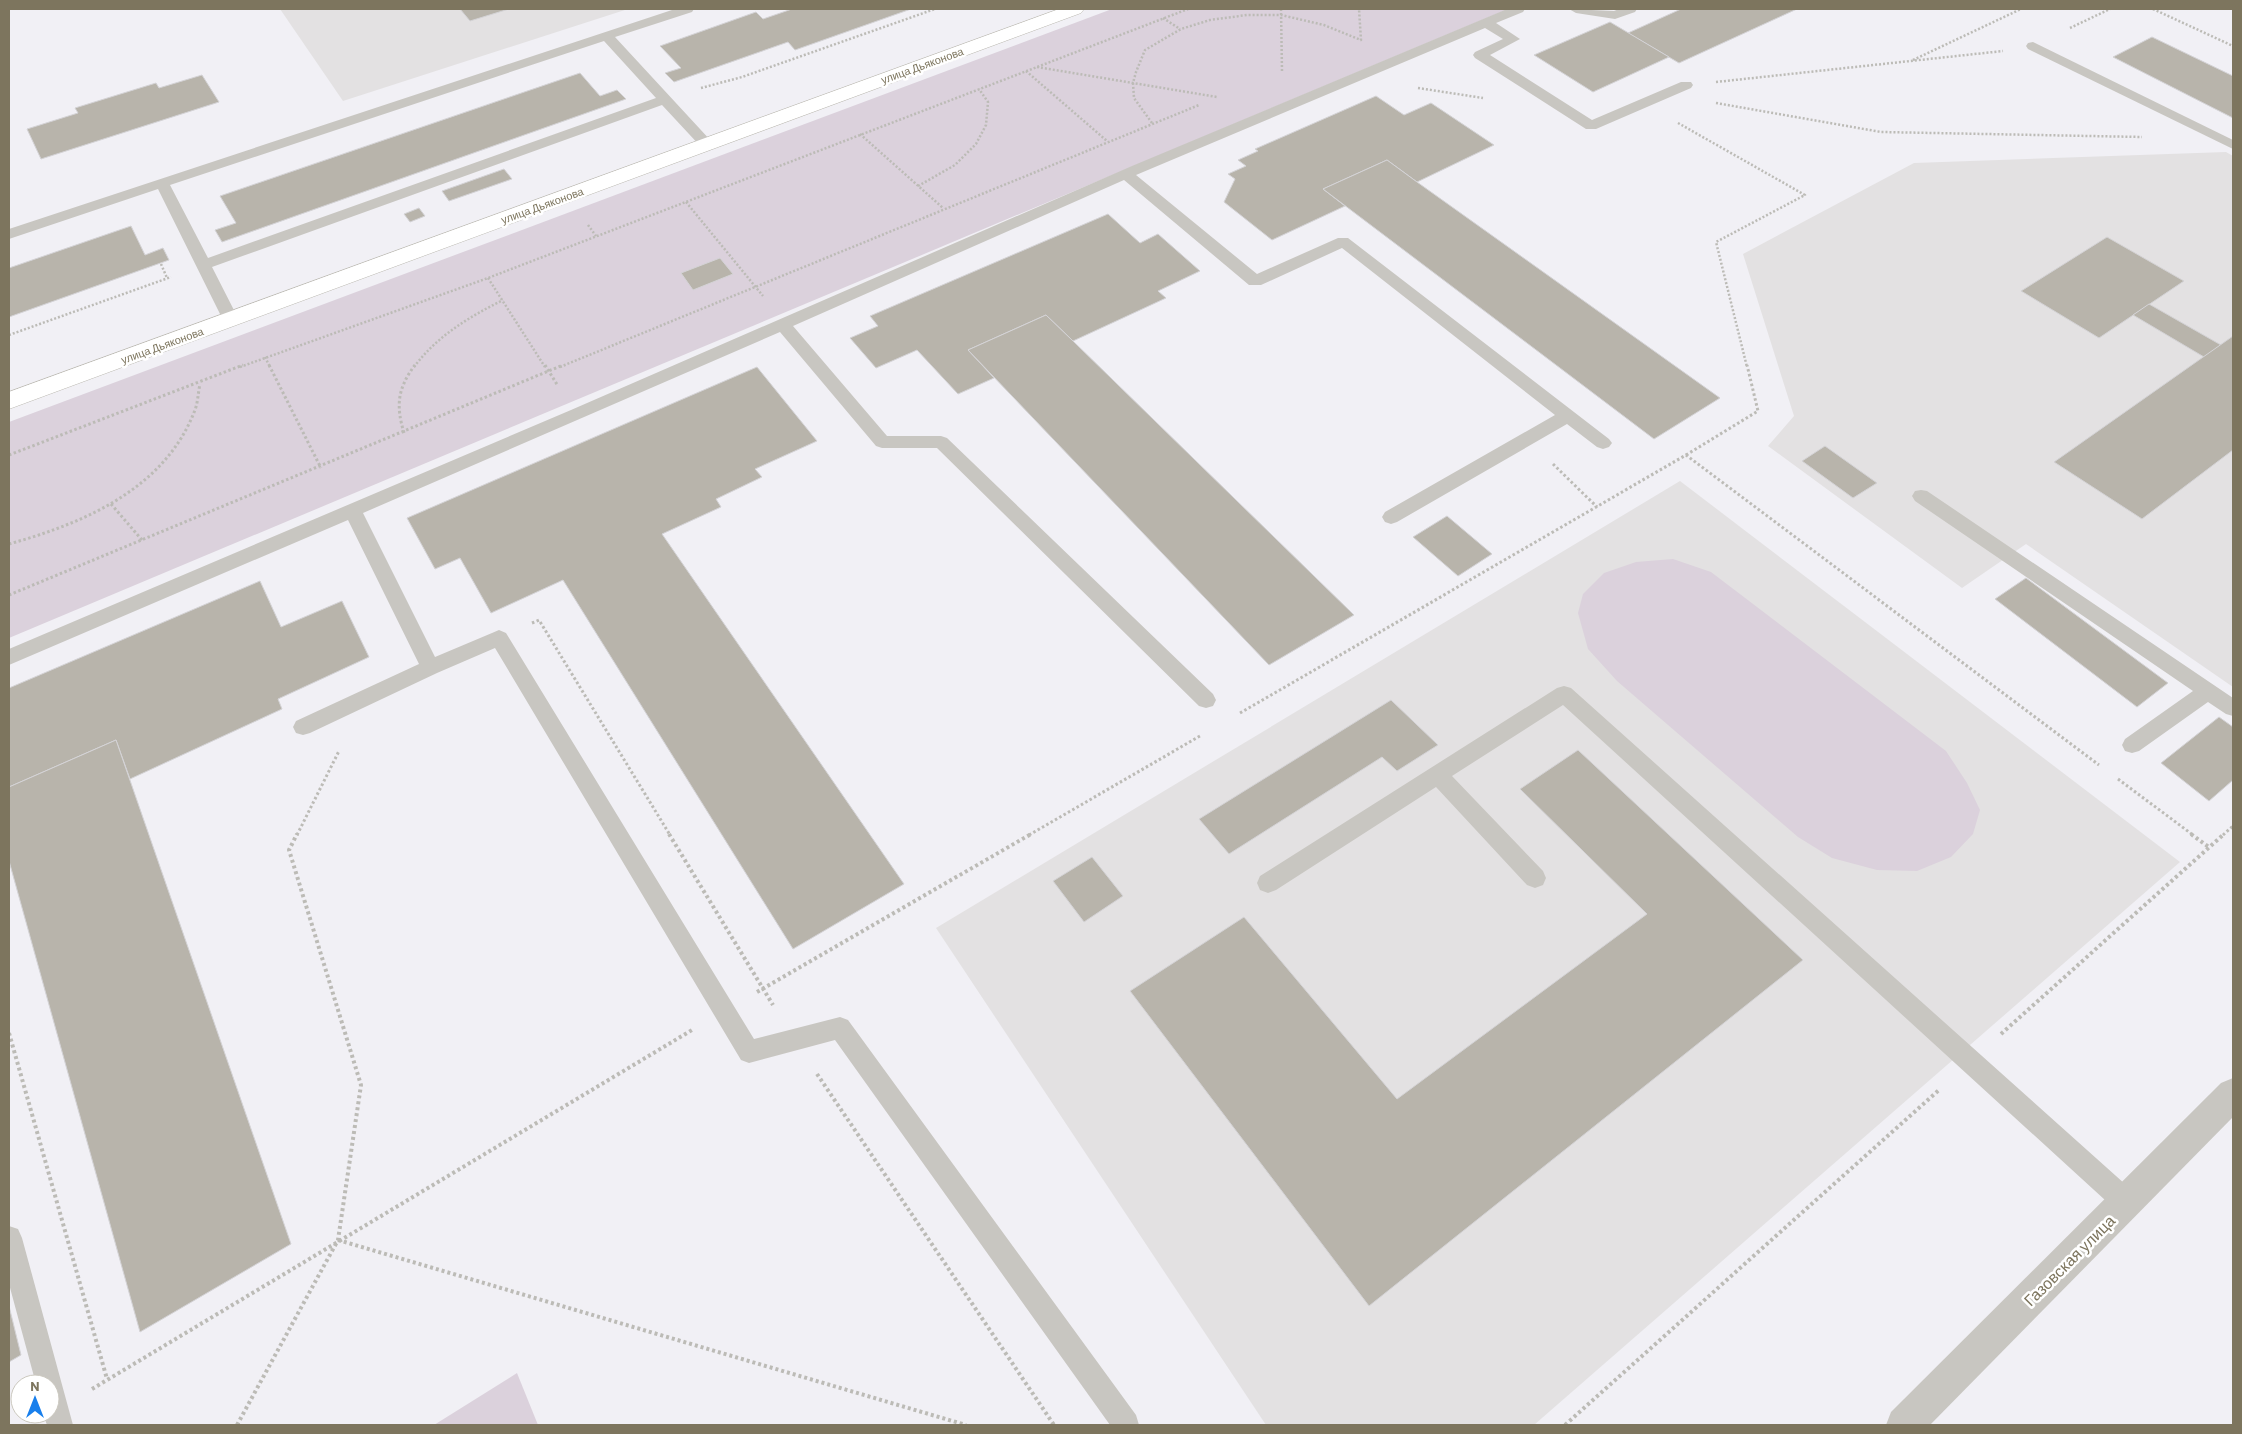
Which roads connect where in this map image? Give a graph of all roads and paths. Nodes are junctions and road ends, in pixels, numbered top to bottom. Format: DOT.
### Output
graph roads {
  1 [pos="687,9"];
  2 [pos="935,9"];
  3 [pos="1075,9"];
  4 [pos="1188,9"];
  5 [pos="1282,9"];
  6 [pos="1359,9"];
  7 [pos="1518,9"];
  8 [pos="1576,9"];
  9 [pos="1630,9"];
  10 [pos="2021,9"];
  11 [pos="2110,9"];
  12 [pos="2153,9"];
  13 [pos="1282,14"];
  14 [pos="1163,18"];
  15 [pos="1486,23"];
  16 [pos="1181,29"];
  17 [pos="606,36"];
  18 [pos="1369,36"];
  19 [pos="1361,40"];
  20 [pos="1352,43"];
  21 [pos="2033,46"];
  22 [pos="2233,46"];
  23 [pos="1910,61"];
  24 [pos="1036,67"];
  25 [pos="1290,68"];
  26 [pos="1026,71"];
  27 [pos="1282,71"];
  28 [pos="1274,74"];
  29 [pos="1133,83"];
  30 [pos="1686,85"];
  31 [pos="979,89"];
  32 [pos="1666,94"];
  33 [pos="666,99"];
  34 [pos="1208,101"];
  35 [pos="1644,104"];
  36 [pos="1199,105"];
  37 [pos="1152,124"];
  38 [pos="860,134"];
  39 [pos="2150,137"];
  40 [pos="1107,142"];
  41 [pos="707,145"];
  42 [pos="2233,145"];
  43 [pos="1126,174"];
  44 [pos="162,183"];
  45 [pos="918,186"];
  46 [pos="686,202"];
  47 [pos="942,208"];
  48 [pos="9,234"];
  49 [pos="204,265"];
  50 [pos="488,278"];
  51 [pos="757,286"];
  52 [pos="503,300"];
  53 [pos="232,320"];
  54 [pos="783,325"];
  55 [pos="9,335"];
  56 [pos="264,357"];
  57 [pos="549,372"];
  58 [pos="200,384"];
  59 [pos="9,402"];
  60 [pos="578,414"];
  61 [pos="1568,415"];
  62 [pos="404,433"];
  63 [pos="1527,439"];
  64 [pos="1604,443"];
  65 [pos="9,455"];
  66 [pos="1686,455"];
  67 [pos="320,468"];
  68 [pos="1921,496"];
  69 [pos="111,504"];
  70 [pos="1597,507"];
  71 [pos="353,512"];
  72 [pos="1391,517"];
  73 [pos="142,540"];
  74 [pos="9,544"];
  75 [pos="9,595"];
  76 [pos="498,638"];
  77 [pos="9,657"];
  78 [pos="430,667"];
  79 [pos="2208,691"];
  80 [pos="367,697"];
  81 [pos="1206,700"];
  82 [pos="2233,708"];
  83 [pos="1236,716"];
  84 [pos="303,727"];
  85 [pos="1202,736"];
  86 [pos="2132,745"];
  87 [pos="2106,771"];
  88 [pos="1438,775"];
  89 [pos="2114,776"];
  90 [pos="2233,826"];
  91 [pos="2210,848"];
  92 [pos="1535,878"];
  93 [pos="1268,883"];
  94 [pos="763,989"];
  95 [pos="723,1012"];
  96 [pos="9,1034"];
  97 [pos="794,1040"];
  98 [pos="1970,1062"];
  99 [pos="2233,1094"];
  100 [pos="2126,1202"];
  101 [pos="9,1238"];
  102 [pos="338,1240"];
  103 [pos="46,1374"];
  104 [pos="107,1379"];
  105 [pos="60,1405"];
  106 [pos="237,1425"];
  107 [pos="966,1425"];
  108 [pos="1054,1425"];
  109 [pos="1126,1425"];
  110 [pos="1565,1425"];
  111 [pos="1904,1425"];
  1 -- 17 [label="lane"];
  2 -- 33 [label="path"];
  3 -- 41 [label="main road, улица Дьяконова"];
  4 -- 14 [label="path"];
  5 -- 13 [label="path"];
  6 -- 19 [label="path"];
  7 -- 15 [label="lane"];
  8 -- 9 [label="lane"];
  10 -- 23 [label="path"];
  11 -- 21 [label="path"];
  12 -- 22 [label="path"];
  13 -- 16 [label="path"];
  13 -- 19 [label="path"];
  13 -- 27 [label="path"];
  14 -- 16 [label="path"];
  14 -- 24 [label="path"];
  15 -- 35 [label="lane"];
  15 -- 43 [label="lane"];
  16 -- 29 [label="path"];
  17 -- 33 [label="lane"];
  17 -- 44 [label="lane"];
  18 -- 19 [label="path"];
  19 -- 20 [label="path"];
  21 -- 23 [label="path"];
  21 -- 42 [label="lane"];
  23 -- 30 [label="path"];
  24 -- 26 [label="path"];
  24 -- 29 [label="path"];
  25 -- 27 [label="path"];
  26 -- 31 [label="path"];
  26 -- 40 [label="path"];
  27 -- 28 [label="path"];
  29 -- 34 [label="path"];
  29 -- 37 [label="path"];
  30 -- 32 [label="lane"];
  31 -- 38 [label="path"];
  31 -- 45 [label="path"];
  32 -- 35 [label="lane"];
  32 -- 39 [label="path"];
  33 -- 41 [label="lane"];
  33 -- 49 [label="lane"];
  35 -- 66 [label="path"];
  36 -- 37 [label="path"];
  37 -- 40 [label="path"];
  38 -- 45 [label="path"];
  38 -- 46 [label="path"];
  40 -- 47 [label="path"];
  41 -- 53 [label="main road, улица Дьяконова"];
  43 -- 54 [label="lane"];
  43 -- 61 [label="lane"];
  44 -- 48 [label="lane"];
  44 -- 49 [label="lane"];
  45 -- 47 [label="path"];
  46 -- 50 [label="path"];
  46 -- 51 [label="path"];
  47 -- 51 [label="path"];
  49 -- 53 [label="lane"];
  49 -- 55 [label="path"];
  50 -- 52 [label="path"];
  50 -- 56 [label="path"];
  51 -- 57 [label="path"];
  52 -- 57 [label="path"];
  52 -- 62 [label="path"];
  53 -- 59 [label="main road, улица Дьяконова"];
  54 -- 60 [label="lane"];
  54 -- 81 [label="lane"];
  56 -- 58 [label="path"];
  56 -- 67 [label="path"];
  57 -- 60 [label="path"];
  57 -- 62 [label="path"];
  58 -- 65 [label="path"];
  58 -- 69 [label="path"];
  60 -- 71 [label="lane"];
  61 -- 63 [label="lane"];
  61 -- 64 [label="lane"];
  62 -- 67 [label="path"];
  63 -- 70 [label="path"];
  63 -- 72 [label="lane"];
  66 -- 70 [label="path"];
  66 -- 87 [label="path"];
  67 -- 73 [label="path"];
  68 -- 79 [label="lane"];
  69 -- 73 [label="path"];
  69 -- 74 [label="path"];
  70 -- 83 [label="path"];
  71 -- 77 [label="lane"];
  71 -- 78 [label="lane"];
  73 -- 75 [label="path"];
  76 -- 78 [label="lane"];
  76 -- 94 [label="path"];
  76 -- 95 [label="lane"];
  78 -- 80 [label="lane"];
  79 -- 82 [label="lane"];
  79 -- 86 [label="lane"];
  80 -- 84 [label="lane"];
  80 -- 102 [label="path"];
  85 -- 94 [label="path"];
  88 -- 92 [label="lane"];
  88 -- 93 [label="lane"];
  88 -- 98 [label="lane"];
  89 -- 91 [label="path"];
  90 -- 91 [label="path"];
  91 -- 98 [label="path"];
  94 -- 95 [label="path"];
  94 -- 97 [label="path"];
  95 -- 97 [label="lane"];
  95 -- 102 [label="path"];
  96 -- 104 [label="path"];
  97 -- 108 [label="path"];
  97 -- 109 [label="lane"];
  98 -- 100 [label="lane"];
  98 -- 110 [label="path"];
  99 -- 100 [label="street, Газовская улица"];
  100 -- 111 [label="street, Газовская улица"];
  101 -- 103 [label="lane"];
  102 -- 104 [label="path"];
  102 -- 106 [label="path"];
  102 -- 107 [label="path"];
  104 -- 105 [label="path"];
}
